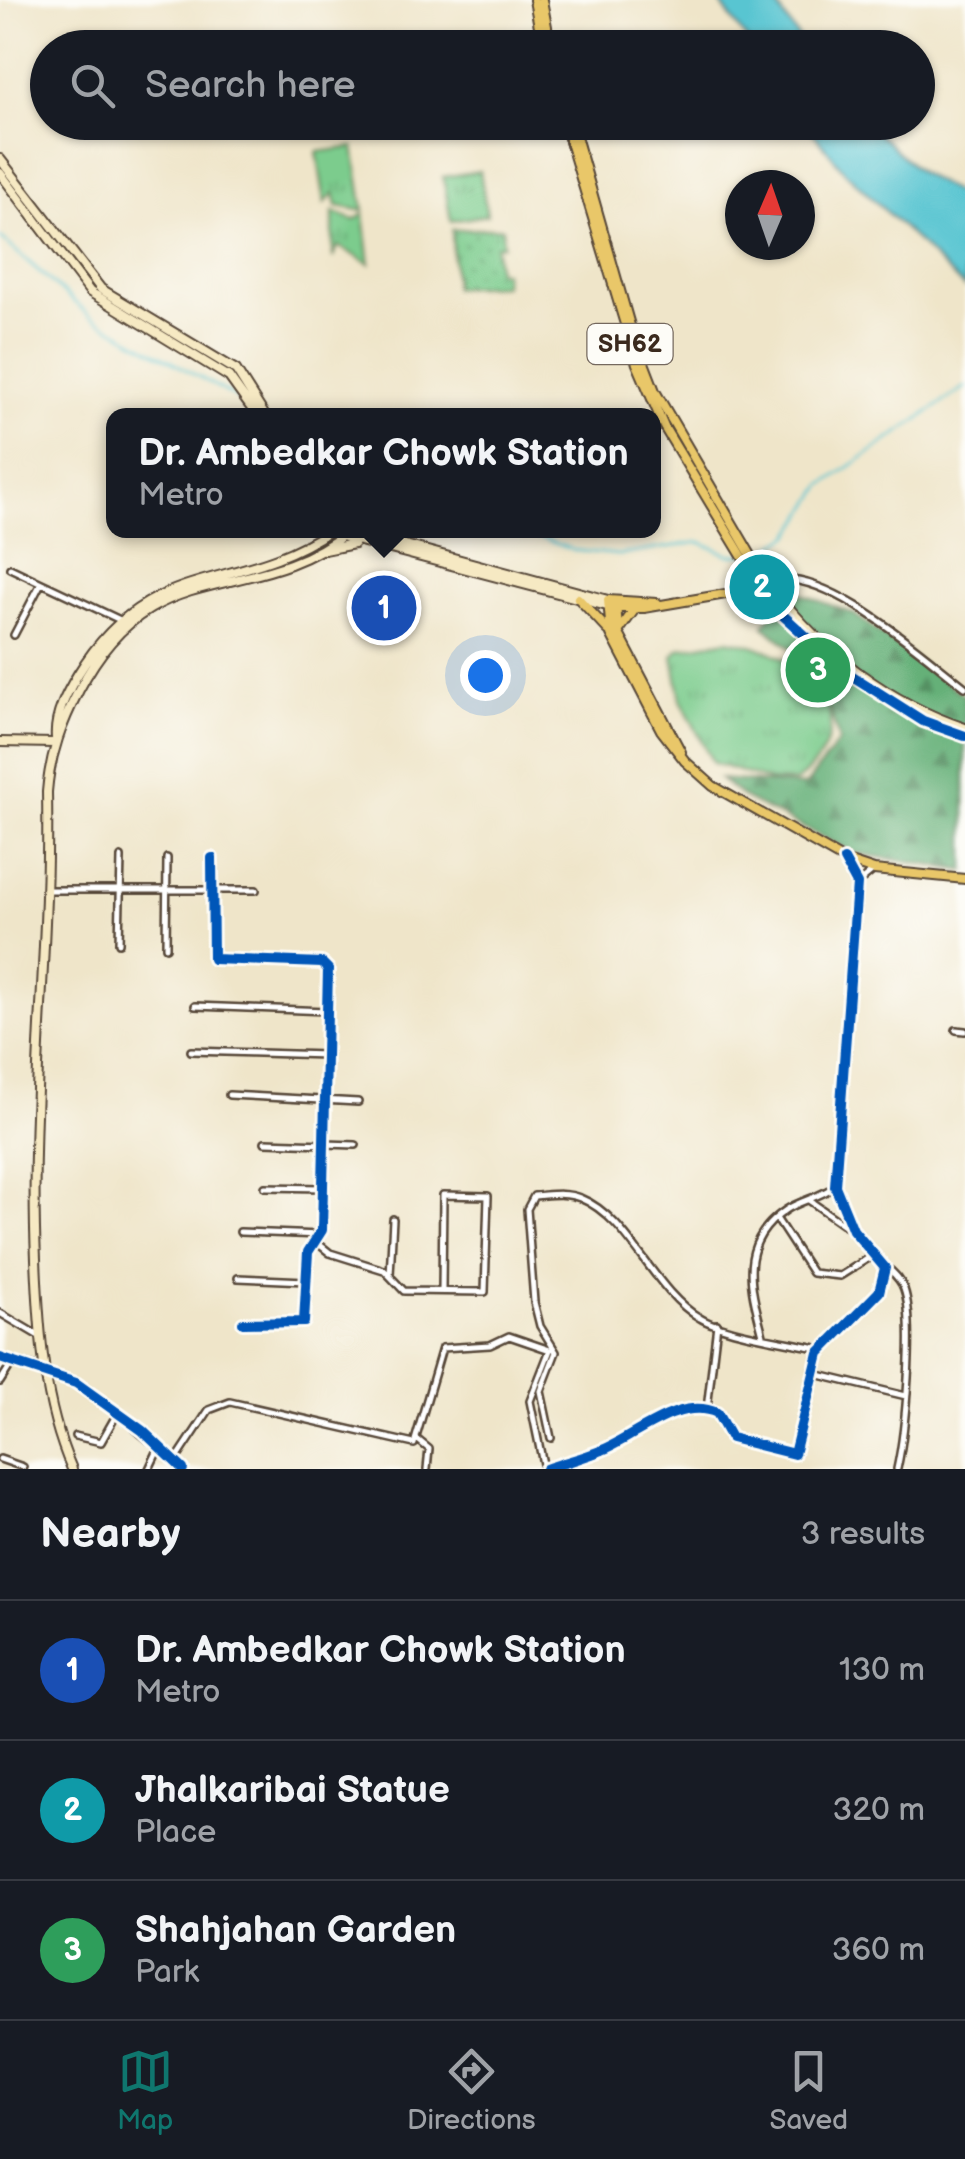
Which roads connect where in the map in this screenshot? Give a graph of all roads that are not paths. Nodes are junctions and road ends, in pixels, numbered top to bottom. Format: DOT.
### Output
graph roads {
  1 [pos="534,0"];
  2 [pos="542,0"];
  3 [pos="540,30"];
  4 [pos="548,30"];
  5 [pos="569,140"];
  6 [pos="577,140"];
  7 [pos="0,160"];
  8 [pos="0,173"];
  9 [pos="97,292"];
  10 [pos="249,394"];
  11 [pos="254,408"];
  12 [pos="260,408"];
  13 [pos="656,408"];
  14 [pos="661,420"];
  15 [pos="315,538"];
  16 [pos="320,538"];
  17 [pos="338,538"];
  18 [pos="352,538"];
  19 [pos="366,538"];
  20 [pos="314,542"];
  21 [pos="359,544"];
  22 [pos="739,546"];
  23 [pos="311,554"];
  24 [pos="10,568"];
  25 [pos="758,575"];
  26 [pos="41,583"];
  27 [pos="773,585"];
  28 [pos="748,590"];
  29 [pos="578,598"];
  30 [pos="765,599"];
  31 [pos="656,603"];
  32 [pos="612,604"];
  33 [pos="635,608"];
  34 [pos="120,620"];
  35 [pos="615,633"];
  36 [pos="14,635"];
  37 [pos="965,687"];
  38 [pos="965,728"];
  39 [pos="965,736"];
  40 [pos="55,740"];
  41 [pos="0,742"];
  42 [pos="121,857"];
  43 [pos="167,858"];
  44 [pos="212,858"];
  45 [pos="844,860"];
  46 [pos="874,870"];
  47 [pos="965,879"];
  48 [pos="857,884"];
  49 [pos="47,890"];
  50 [pos="121,890"];
  51 [pos="167,890"];
  52 [pos="212,890"];
  53 [pos="256,890"];
  54 [pos="119,943"];
  55 [pos="166,947"];
  56 [pos="195,1006"];
  57 [pos="327,1011"];
  58 [pos="956,1030"];
  59 [pos="965,1030"];
  60 [pos="191,1051"];
  61 [pos="326,1055"];
  62 [pos="229,1095"];
  63 [pos="326,1100"];
  64 [pos="358,1102"];
  65 [pos="265,1142"];
  66 [pos="324,1144"];
  67 [pos="356,1145"];
  68 [pos="835,1186"];
  69 [pos="266,1187"];
  70 [pos="323,1188"];
  71 [pos="810,1202"];
  72 [pos="776,1218"];
  73 [pos="393,1219"];
  74 [pos="852,1230"];
  75 [pos="240,1232"];
  76 [pos="321,1235"];
  77 [pos="315,1241"];
  78 [pos="875,1254"];
  79 [pos="882,1262"];
  80 [pos="390,1276"];
  81 [pos="238,1278"];
  82 [pos="306,1280"];
  83 [pos="442,1291"];
  84 [pos="0,1313"];
  85 [pos="242,1322"];
  86 [pos="717,1324"];
  87 [pos="763,1335"];
  88 [pos="39,1336"];
  89 [pos="821,1349"];
  90 [pos="0,1358"];
  91 [pos="12,1363"];
  92 [pos="45,1370"];
  93 [pos="815,1374"];
  94 [pos="0,1382"];
  95 [pos="906,1396"];
  96 [pos="707,1409"];
  97 [pos="118,1412"];
  98 [pos="75,1436"];
  99 [pos="551,1438"];
  100 [pos="418,1440"];
  101 [pos="160,1446"];
  102 [pos="0,1458"];
  103 [pos="176,1460"];
  104 [pos="23,1467"];
  105 [pos="72,1469"];
  106 [pos="150,1469"];
  107 [pos="183,1469"];
  108 [pos="427,1469"];
  109 [pos="545,1469"];
  110 [pos="897,1469"];
  1 -- 3 [label="main road"];
  2 -- 4 [label="main road"];
  5 -- 13 [label="main road, SH62"];
  6 -- 22 [label="main road, SH62"];
  7 -- 9 [label="main road"];
  8 -- 9 [label="main road"];
  9 -- 10 [label="main road"];
  10 -- 11 [label="main road"];
  10 -- 12 [label="main road"];
  14 -- 22 [label="main road, SH62"];
  15 -- 20 [label="main road"];
  16 -- 20 [label="main road"];
  17 -- 23 [label="main road"];
  18 -- 21 [label="main road"];
  19 -- 32 [label="main road"];
  20 -- 34 [label="main road"];
  21 -- 23 [label="main road"];
  21 -- 29 [label="main road"];
  22 -- 25 [label="main road, SH62"];
  23 -- 40 [label="main road"];
  24 -- 26 [label="street"];
  25 -- 27 [label="main road"];
  25 -- 28 [label="main road"];
  26 -- 34 [label="street"];
  26 -- 36 [label="street"];
  27 -- 30 [label="main road"];
  27 -- 37 [label="street"];
  27 -- 38 [label="main road"];
  28 -- 30 [label="main road"];
  28 -- 31 [label="main road"];
  29 -- 32 [label="main road"];
  29 -- 35 [label="main road"];
  30 -- 39 [label="main road"];
  31 -- 32 [label="main road"];
  31 -- 33 [label="main road"];
  32 -- 33 [label="main road"];
  32 -- 35 [label="main road"];
  33 -- 35 [label="main road"];
  34 -- 40 [label="main road"];
  35 -- 45 [label="main road"];
  40 -- 41 [label="main road"];
  40 -- 49 [label="main road"];
  42 -- 50 [label="street"];
  43 -- 51 [label="street"];
  44 -- 52 [label="street"];
  45 -- 46 [label="main road"];
  45 -- 48 [label="street"];
  46 -- 47 [label="main road"];
  46 -- 48 [label="street"];
  48 -- 68 [label="street"];
  49 -- 50 [label="street"];
  49 -- 88 [label="main road"];
  50 -- 51 [label="street"];
  50 -- 54 [label="street"];
  51 -- 52 [label="street"];
  51 -- 55 [label="street"];
  52 -- 53 [label="street"];
  52 -- 57 [label="street"];
  56 -- 57 [label="street"];
  57 -- 61 [label="street"];
  58 -- 59 [label="street"];
  60 -- 61 [label="street"];
  61 -- 63 [label="street"];
  62 -- 63 [label="street"];
  63 -- 64 [label="street"];
  63 -- 66 [label="street"];
  65 -- 66 [label="street"];
  66 -- 67 [label="street"];
  66 -- 70 [label="street"];
  68 -- 71 [label="street"];
  68 -- 74 [label="street"];
  69 -- 70 [label="street"];
  70 -- 76 [label="street"];
  71 -- 72 [label="street"];
  71 -- 74 [label="street"];
  72 -- 78 [label="street"];
  72 -- 87 [label="street"];
  73 -- 80 [label="street"];
  74 -- 78 [label="street"];
  75 -- 76 [label="street"];
  76 -- 77 [label="street"];
  77 -- 80 [label="street"];
  77 -- 82 [label="street"];
  78 -- 79 [label="street"];
  79 -- 89 [label="street"];
  79 -- 95 [label="street"];
  80 -- 83 [label="street"];
  81 -- 82 [label="street"];
  82 -- 85 [label="street"];
  83 -- 83 [label="street"];
  84 -- 88 [label="street"];
  86 -- 87 [label="street"];
  86 -- 96 [label="street"];
  86 -- 99 [label="street"];
  87 -- 89 [label="street"];
  88 -- 92 [label="main road"];
  89 -- 93 [label="street"];
  90 -- 91 [label="main road"];
  91 -- 92 [label="main road"];
  91 -- 94 [label="street"];
  92 -- 97 [label="street"];
  92 -- 105 [label="main road"];
  93 -- 95 [label="street"];
  93 -- 96 [label="street"];
  95 -- 110 [label="street"];
  96 -- 109 [label="street"];
  97 -- 98 [label="street"];
  97 -- 101 [label="street"];
  100 -- 103 [label="street"];
  100 -- 108 [label="street"];
  100 -- 109 [label="street"];
  101 -- 103 [label="street"];
  101 -- 106 [label="street"];
  102 -- 104 [label="street"];
  103 -- 107 [label="street"];
}
